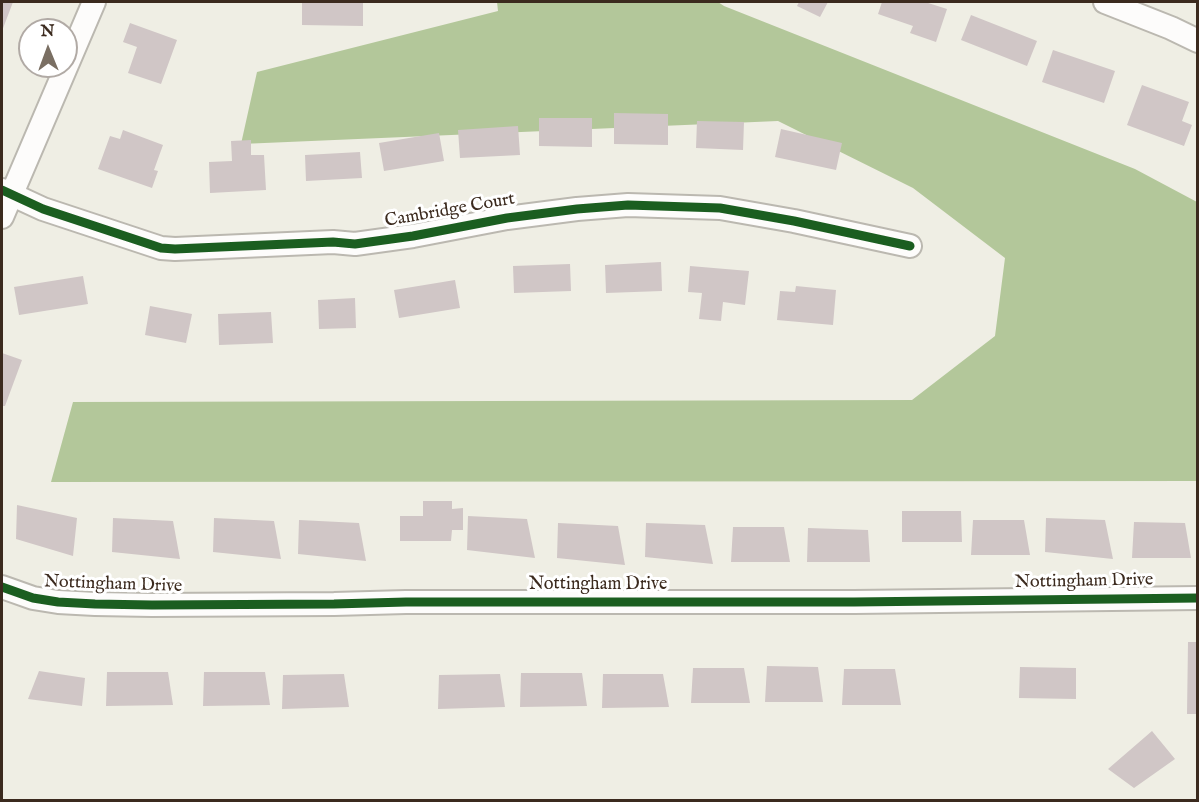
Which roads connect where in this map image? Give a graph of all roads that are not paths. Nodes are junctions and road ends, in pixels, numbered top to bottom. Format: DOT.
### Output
graph roads {
  1 [pos="94,2"];
  2 [pos="1105,2"];
  3 [pos="1197,41"];
  4 [pos="6,193"];
  5 [pos="2,217"];
  6 [pos="910,246"];
  7 [pos="2,587"];
  8 [pos="1197,598"];
  1 -- 4 [label="street"];
  2 -- 3 [label="street"];
  4 -- 5 [label="street"];
  4 -- 6 [label="street, Cambridge Court"];
  7 -- 8 [label="street, Nottingham Drive"];
}
